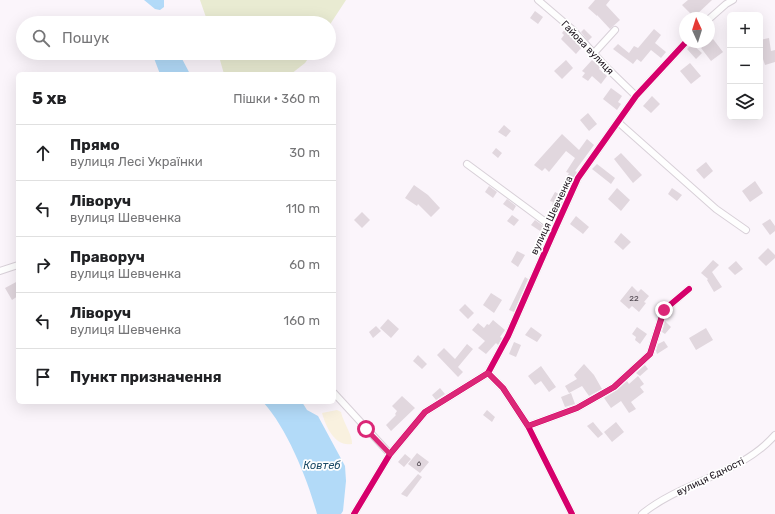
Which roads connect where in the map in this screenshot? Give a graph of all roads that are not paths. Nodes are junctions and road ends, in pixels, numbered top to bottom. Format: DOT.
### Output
graph roads {
  1 [pos="538,0"];
  2 [pos="733,0"];
  3 [pos="715,14"];
  4 [pos="615,30"];
  5 [pos="680,48"];
  6 [pos="594,53"];
  7 [pos="636,96"];
  8 [pos="618,122"];
  9 [pos="467,164"];
  10 [pos="554,229"];
  11 [pos="746,230"];
  12 [pos="16,266"];
  13 [pos="0,271"];
  14 [pos="689,289"];
  15 [pos="488,373"];
  16 [pos="336,395"];
  17 [pos="528,426"];
  18 [pos="775,435"];
  19 [pos="390,454"];
  20 [pos="354,514"];
  21 [pos="572,514"];
  22 [pos="642,514"];
  1 -- 6 [label="street, Гайова вулиця"];
  2 -- 3 [label="street"];
  4 -- 6 [label="street"];
  5 -- 7 [label="street, вулиця Шевченка"];
  6 -- 7 [label="street, Гайова вулиця"];
  7 -- 8 [label="street, вулиця Шевченка"];
  8 -- 10 [label="street, вулиця Шевченка"];
  8 -- 11 [label="street"];
  9 -- 10 [label="street"];
  10 -- 15 [label="street, вулиця Шевченка"];
  12 -- 13 [label="street"];
  14 -- 17 [label="street"];
  15 -- 17 [label="street"];
  15 -- 19 [label="street, вулиця Шевченка"];
  16 -- 19 [label="street"];
  17 -- 21 [label="street"];
  18 -- 22 [label="street, вулиця Єдності"];
  19 -- 20 [label="street, вулиця Шевченка"];
}
